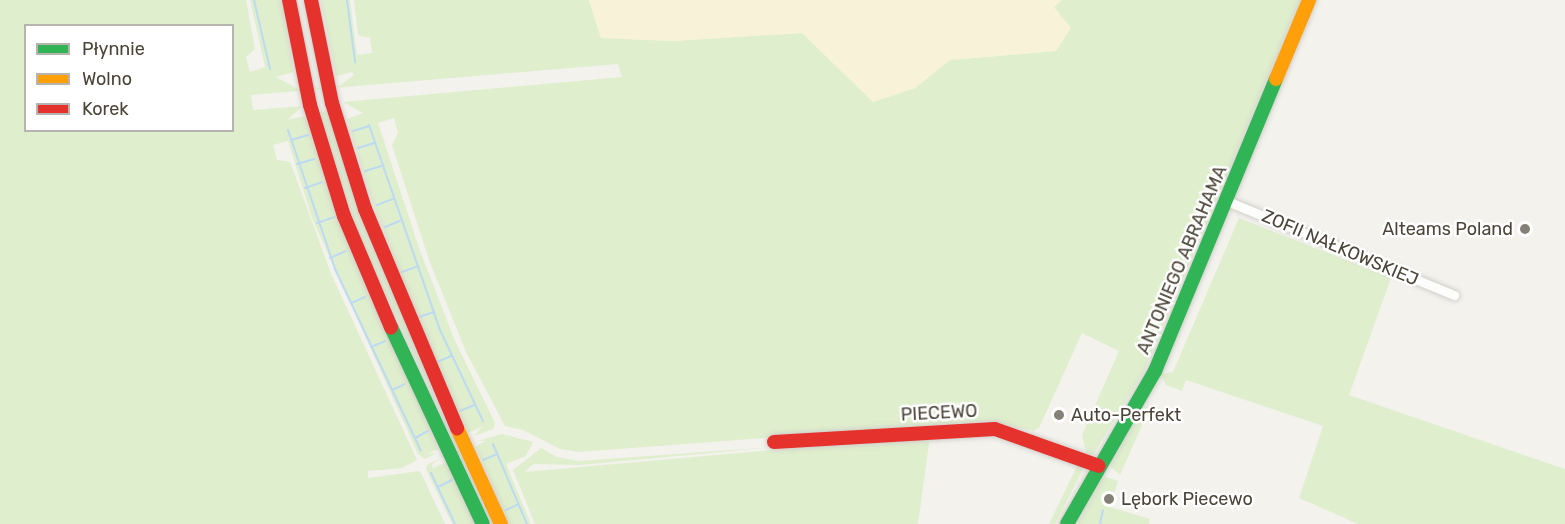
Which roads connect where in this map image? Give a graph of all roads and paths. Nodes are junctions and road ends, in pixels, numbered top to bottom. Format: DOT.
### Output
graph roads {
  1 [pos="289,0"];
  2 [pos="311,0"];
  3 [pos="1309,0"];
  4 [pos="1227,201"];
  5 [pos="1454,295"];
  6 [pos="774,442"];
  7 [pos="1099,466"];
  8 [pos="483,524"];
  9 [pos="501,524"];
  10 [pos="1067,524"];
  1 -- 8 [label="main road"];
  2 -- 9 [label="main road"];
  3 -- 4 [label="main road, ANTONIEGO ABRAHAMA"];
  4 -- 5 [label="street, ZOFII NAŁKOWSKIEJ"];
  4 -- 7 [label="main road, ANTONIEGO ABRAHAMA"];
  6 -- 7 [label="main road, PIECEWO"];
  7 -- 10 [label="main road, ANTONIEGO ABRAHAMA"];
}
